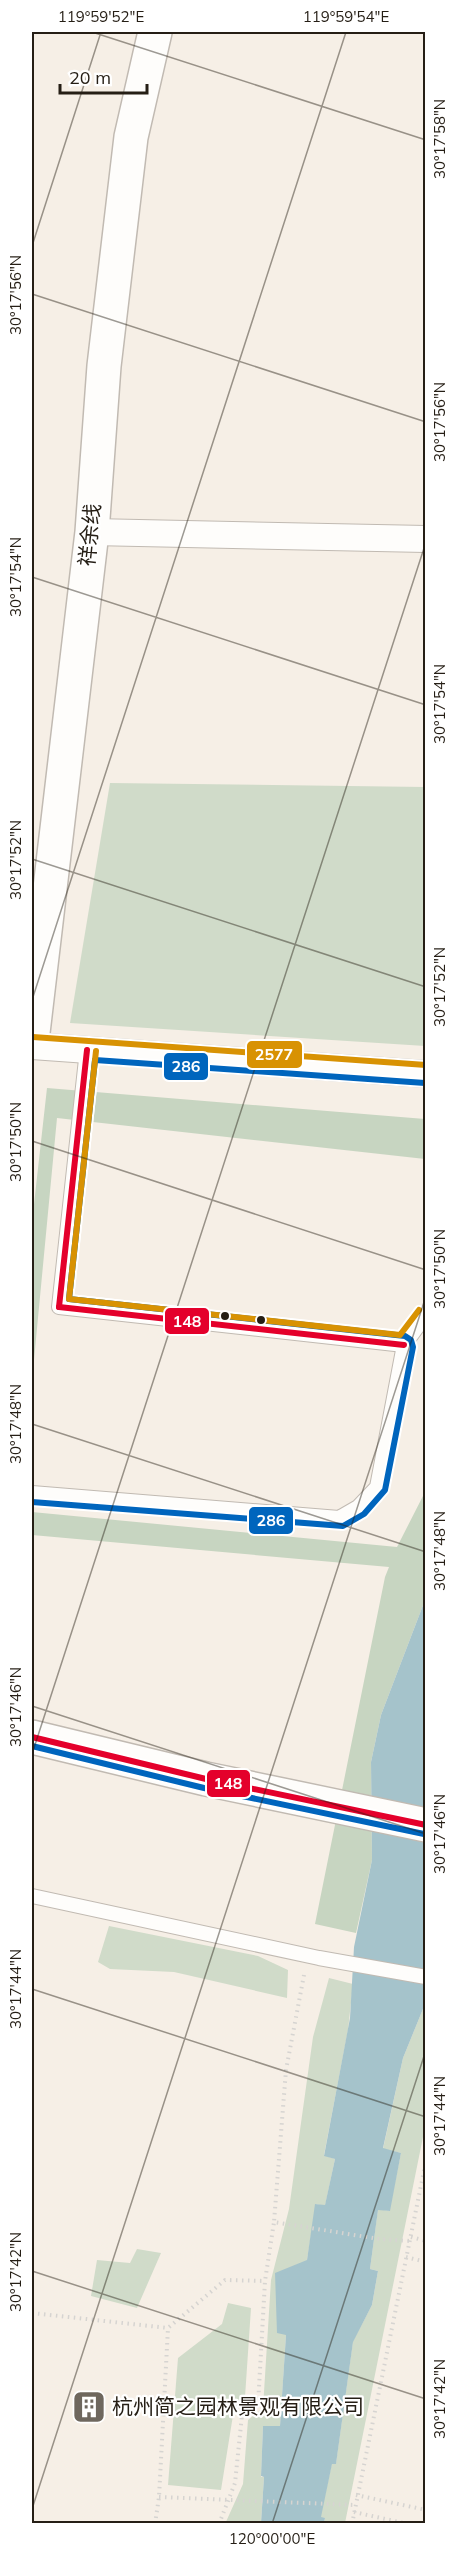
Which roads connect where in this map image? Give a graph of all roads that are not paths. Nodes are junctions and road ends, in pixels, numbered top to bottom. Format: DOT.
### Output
graph roads {
  1 [pos="155,32"];
  2 [pos="92,532"];
  3 [pos="426,539"];
  4 [pos="32,1041"];
  5 [pos="32,1046"];
  6 [pos="87,1050"];
  7 [pos="426,1074"];
  8 [pos="426,1315"];
  9 [pos="404,1345"];
  10 [pos="32,1493"];
  11 [pos="32,1737"];
  12 [pos="426,1825"];
  13 [pos="32,1896"];
  14 [pos="426,1977"];
  1 -- 2 [label="street, 祥余线"];
  2 -- 3 [label="street"];
  2 -- 4 [label="street, 祥余线"];
  5 -- 6 [label="street"];
  6 -- 7 [label="street"];
  6 -- 9 [label="lane"];
  8 -- 9 [label="lane"];
  9 -- 10 [label="lane"];
  11 -- 12 [label="street"];
  13 -- 14 [label="lane"];
}
